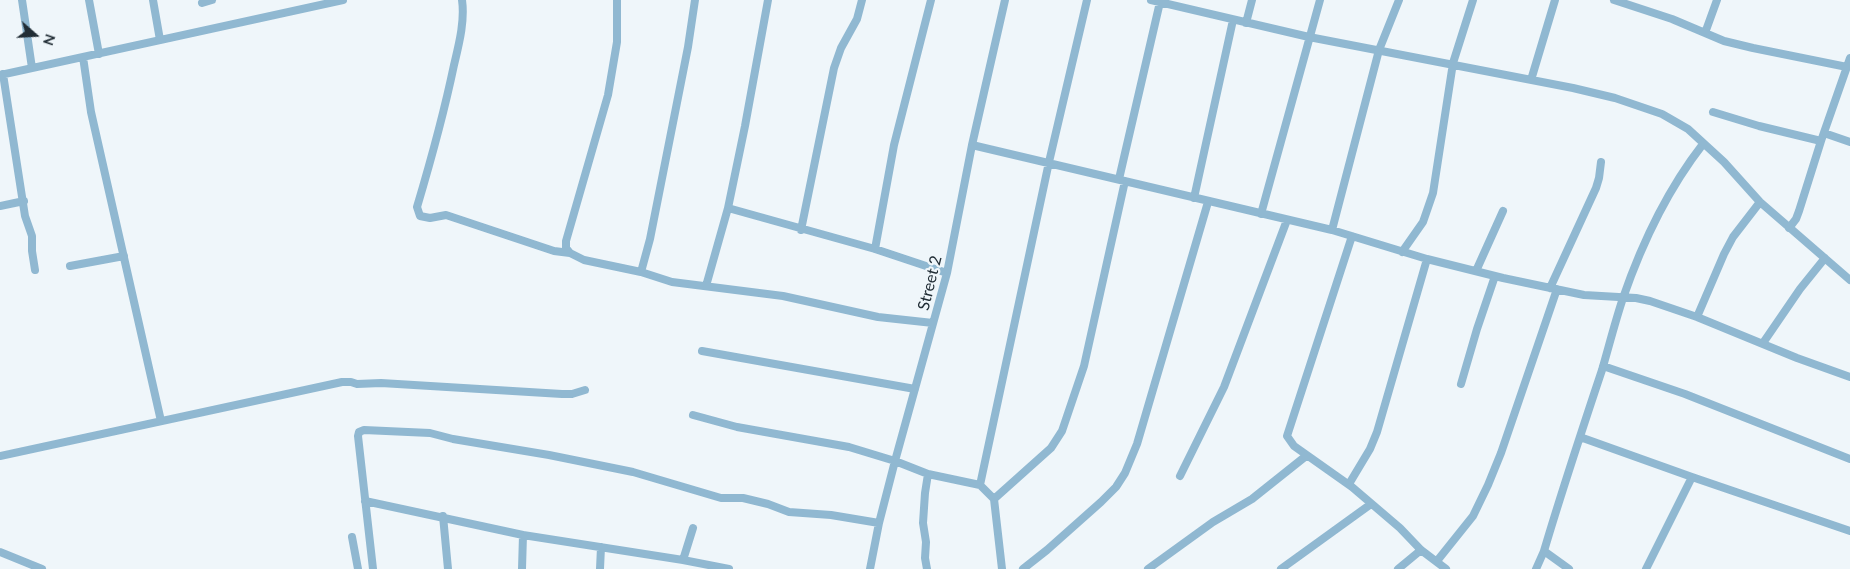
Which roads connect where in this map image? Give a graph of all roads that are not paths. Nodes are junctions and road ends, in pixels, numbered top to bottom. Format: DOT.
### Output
graph roads {
  1 [pos="22,0"];
  2 [pos="89,0"];
  3 [pos="152,0"];
  4 [pos="212,0"];
  5 [pos="342,0"];
  6 [pos="462,0"];
  7 [pos="617,0"];
  8 [pos="695,0"];
  9 [pos="768,0"];
  10 [pos="862,0"];
  11 [pos="931,0"];
  12 [pos="1005,0"];
  13 [pos="1087,0"];
  14 [pos="1151,0"];
  15 [pos="1252,0"];
  16 [pos="1320,0"];
  17 [pos="1399,0"];
  18 [pos="1473,0"];
  19 [pos="1555,0"];
  20 [pos="1614,0"];
  21 [pos="1717,0"];
  22 [pos="202,2"];
  23 [pos="1160,2"];
  24 [pos="1632,3"];
  25 [pos="1181,4"];
  26 [pos="1233,20"];
  27 [pos="1246,23"];
  28 [pos="1705,33"];
  29 [pos="1309,37"];
  30 [pos="160,40"];
  31 [pos="1379,50"];
  32 [pos="99,54"];
  33 [pos="83,57"];
  34 [pos="1850,58"];
  35 [pos="1453,64"];
  36 [pos="1847,67"];
  37 [pos="32,68"];
  38 [pos="2,74"];
  39 [pos="1531,80"];
  40 [pos="1713,112"];
  41 [pos="1822,137"];
  42 [pos="1850,142"];
  43 [pos="1704,144"];
  44 [pos="972,145"];
  45 [pos="1049,162"];
  46 [pos="1601,162"];
  47 [pos="1122,180"];
  48 [pos="1194,198"];
  49 [pos="24,201"];
  50 [pos="1208,202"];
  51 [pos="1760,202"];
  52 [pos="0,206"];
  53 [pos="728,208"];
  54 [pos="1503,211"];
  55 [pos="1261,214"];
  56 [pos="1287,220"];
  57 [pos="1789,228"];
  58 [pos="802,230"];
  59 [pos="1332,230"];
  60 [pos="1352,236"];
  61 [pos="875,249"];
  62 [pos="1402,252"];
  63 [pos="570,253"];
  64 [pos="124,256"];
  65 [pos="1825,258"];
  66 [pos="1427,259"];
  67 [pos="70,266"];
  68 [pos="35,270"];
  69 [pos="1476,271"];
  70 [pos="641,272"];
  71 [pos="948,273"];
  72 [pos="1495,276"];
  73 [pos="1850,280"];
  74 [pos="706,286"];
  75 [pos="1553,289"];
  76 [pos="1623,298"];
  77 [pos="1697,317"];
  78 [pos="934,323"];
  79 [pos="1763,343"];
  80 [pos="702,351"];
  81 [pos="1603,366"];
  82 [pos="1850,377"];
  83 [pos="1461,384"];
  84 [pos="915,389"];
  85 [pos="585,390"];
  86 [pos="693,415"];
  87 [pos="161,421"];
  88 [pos="1580,437"];
  89 [pos="0,456"];
  90 [pos="1306,456"];
  91 [pos="1850,459"];
  92 [pos="895,461"];
  93 [pos="928,474"];
  94 [pos="1180,476"];
  95 [pos="1692,477"];
  96 [pos="1349,484"];
  97 [pos="980,485"];
  98 [pos="994,500"];
  99 [pos="365,501"];
  100 [pos="1371,504"];
  101 [pos="443,516"];
  102 [pos="879,523"];
  103 [pos="693,528"];
  104 [pos="1850,531"];
  105 [pos="523,534"];
  106 [pos="352,537"];
  107 [pos="601,547"];
  108 [pos="1421,550"];
  109 [pos="1544,551"];
  110 [pos="0,552"];
  111 [pos="683,560"];
  112 [pos="1436,561"];
  113 [pos="38,568"];
  114 [pos="358,569"];
  115 [pos="373,569"];
  116 [pos="448,569"];
  117 [pos="522,569"];
  118 [pos="600,569"];
  119 [pos="729,569"];
  120 [pos="870,569"];
  121 [pos="927,569"];
  122 [pos="1002,569"];
  123 [pos="1023,569"];
  124 [pos="1148,569"];
  125 [pos="1281,569"];
  126 [pos="1398,569"];
  127 [pos="1446,569"];
  128 [pos="1536,569"];
  129 [pos="1569,569"];
  130 [pos="1646,569"];
  1 -- 37 [label="street"];
  2 -- 32 [label="street"];
  3 -- 30 [label="street"];
  4 -- 22 [label="street"];
  5 -- 30 [label="street"];
  6 -- 63 [label="street"];
  7 -- 63 [label="street"];
  8 -- 70 [label="street"];
  9 -- 53 [label="street"];
  10 -- 58 [label="street"];
  11 -- 61 [label="street"];
  12 -- 44 [label="street, Street 2"];
  13 -- 45 [label="street"];
  14 -- 23 [label="street"];
  15 -- 27 [label="street"];
  16 -- 29 [label="street"];
  17 -- 31 [label="street"];
  18 -- 35 [label="street"];
  19 -- 39 [label="street"];
  20 -- 24 [label="street"];
  21 -- 28 [label="street"];
  23 -- 25 [label="street"];
  23 -- 47 [label="street"];
  24 -- 28 [label="street"];
  25 -- 26 [label="street"];
  26 -- 27 [label="street"];
  26 -- 48 [label="street"];
  27 -- 29 [label="street"];
  28 -- 36 [label="street"];
  29 -- 31 [label="street"];
  29 -- 55 [label="street"];
  30 -- 32 [label="street"];
  31 -- 35 [label="street"];
  31 -- 59 [label="street"];
  32 -- 33 [label="street"];
  33 -- 37 [label="street"];
  33 -- 64 [label="street"];
  34 -- 36 [label="street"];
  35 -- 39 [label="street"];
  35 -- 62 [label="street"];
  36 -- 41 [label="street"];
  37 -- 38 [label="street"];
  38 -- 49 [label="street"];
  39 -- 43 [label="street"];
  40 -- 41 [label="street"];
  41 -- 42 [label="street"];
  41 -- 57 [label="street"];
  43 -- 51 [label="street"];
  43 -- 76 [label="street"];
  44 -- 45 [label="street"];
  44 -- 71 [label="street, Street 2"];
  45 -- 47 [label="street"];
  45 -- 97 [label="street"];
  46 -- 75 [label="street"];
  47 -- 48 [label="street"];
  47 -- 98 [label="street"];
  48 -- 50 [label="street"];
  49 -- 52 [label="street"];
  49 -- 68 [label="street"];
  50 -- 55 [label="street"];
  50 -- 123 [label="street"];
  51 -- 57 [label="street"];
  51 -- 77 [label="street"];
  53 -- 58 [label="street"];
  53 -- 74 [label="street"];
  54 -- 69 [label="street"];
  55 -- 56 [label="street"];
  56 -- 59 [label="street"];
  56 -- 94 [label="street"];
  57 -- 65 [label="street"];
  58 -- 61 [label="street"];
  59 -- 60 [label="street"];
  60 -- 62 [label="street"];
  60 -- 90 [label="street"];
  61 -- 71 [label="street"];
  62 -- 66 [label="street"];
  63 -- 70 [label="street"];
  64 -- 67 [label="street"];
  64 -- 87 [label="street"];
  65 -- 73 [label="street"];
  65 -- 79 [label="street"];
  66 -- 69 [label="street"];
  66 -- 96 [label="street"];
  69 -- 72 [label="street"];
  70 -- 74 [label="street"];
  71 -- 78 [label="street, Street 2"];
  72 -- 75 [label="street"];
  72 -- 83 [label="street"];
  74 -- 78 [label="street"];
  75 -- 76 [label="street"];
  75 -- 112 [label="street"];
  76 -- 77 [label="street"];
  76 -- 81 [label="street"];
  77 -- 79 [label="street"];
  78 -- 84 [label="street, Street 2"];
  79 -- 82 [label="street"];
  80 -- 84 [label="street"];
  81 -- 88 [label="street"];
  81 -- 91 [label="street"];
  84 -- 92 [label="street, Street 2"];
  85 -- 87 [label="street"];
  86 -- 92 [label="street"];
  87 -- 89 [label="street"];
  88 -- 95 [label="street"];
  88 -- 109 [label="street"];
  90 -- 96 [label="street"];
  90 -- 124 [label="street"];
  92 -- 93 [label="street"];
  92 -- 102 [label="street, Street 2"];
  93 -- 97 [label="street"];
  93 -- 121 [label="street"];
  95 -- 104 [label="street"];
  95 -- 130 [label="street"];
  96 -- 100 [label="street"];
  97 -- 98 [label="street"];
  98 -- 122 [label="street"];
  99 -- 101 [label="street"];
  99 -- 102 [label="street"];
  99 -- 115 [label="street"];
  100 -- 108 [label="street"];
  100 -- 125 [label="street"];
  101 -- 105 [label="street"];
  101 -- 116 [label="street"];
  102 -- 120 [label="street, Street 2"];
  103 -- 111 [label="street"];
  105 -- 107 [label="street"];
  105 -- 117 [label="street"];
  106 -- 114 [label="street"];
  107 -- 111 [label="street"];
  107 -- 118 [label="street"];
  108 -- 112 [label="street"];
  108 -- 126 [label="street"];
  109 -- 128 [label="street"];
  109 -- 129 [label="street"];
  110 -- 113 [label="street"];
  111 -- 119 [label="street"];
  112 -- 127 [label="street"];
}
